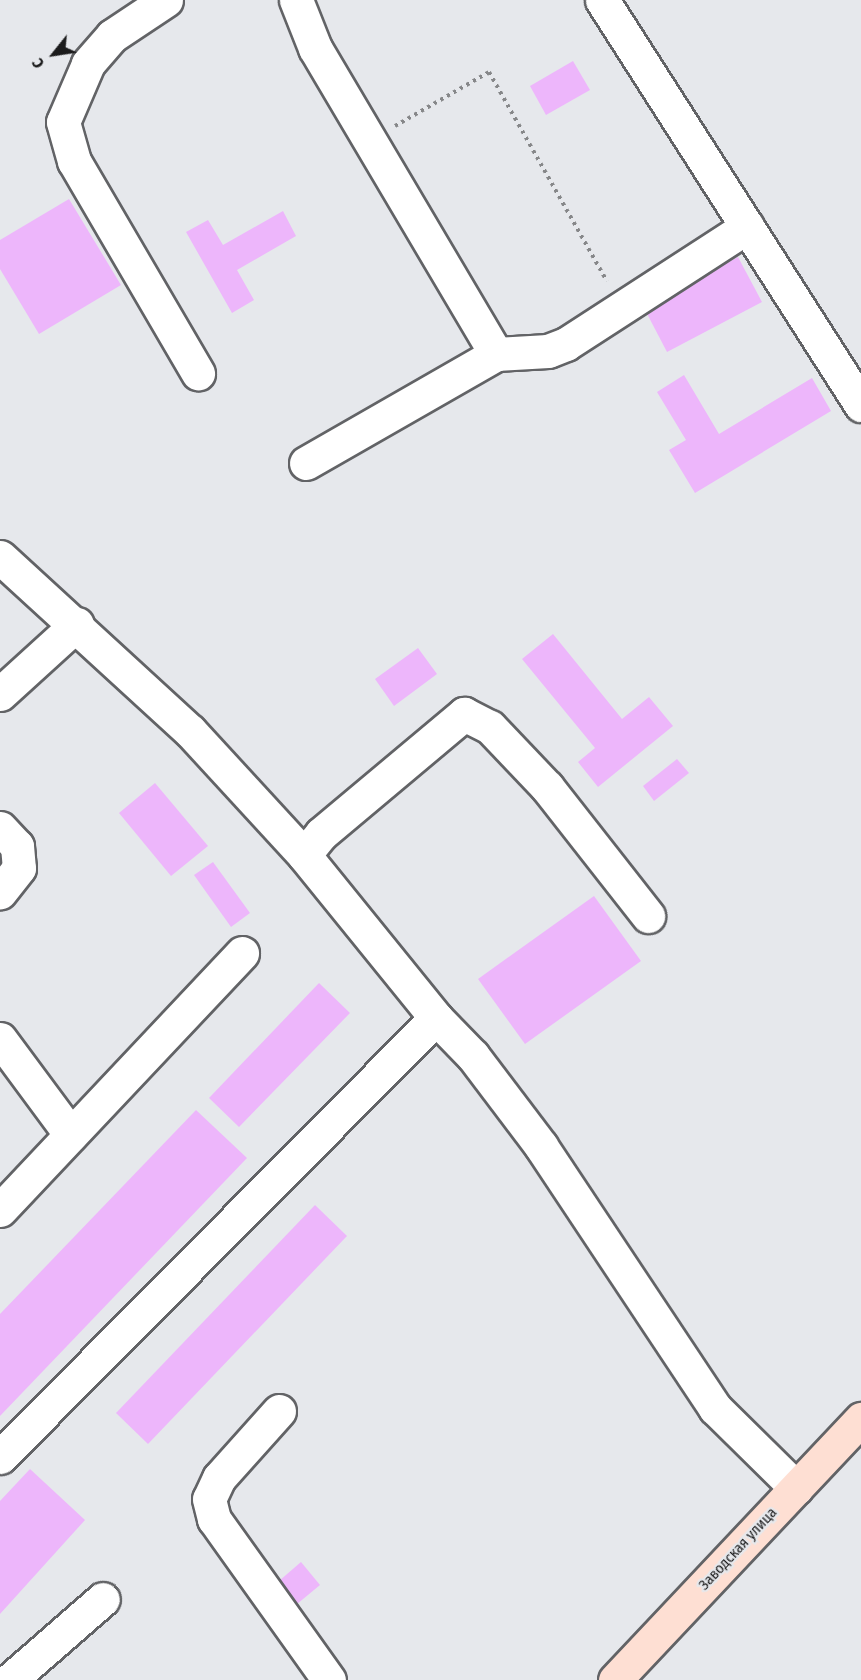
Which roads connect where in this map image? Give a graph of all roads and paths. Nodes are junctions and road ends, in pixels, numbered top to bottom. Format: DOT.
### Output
graph roads {
  1 [pos="166,0"];
  2 [pos="296,0"];
  3 [pos="602,0"];
  4 [pos="369,141"];
  5 [pos="747,227"];
  6 [pos="622,308"];
  7 [pos="496,354"];
  8 [pos="851,368"];
  9 [pos="198,373"];
  10 [pos="861,405"];
  11 [pos="306,463"];
  12 [pos="0,557"];
  13 [pos="77,624"];
  14 [pos="0,694"];
  15 [pos="0,828"];
  16 [pos="304,855"];
  17 [pos="0,892"];
  18 [pos="648,916"];
  19 [pos="242,953"];
  20 [pos="436,1018"];
  21 [pos="2,1049"];
  22 [pos="71,1135"];
  23 [pos="0,1210"];
  24 [pos="279,1411"];
  25 [pos="861,1419"];
  26 [pos="0,1457"];
  27 [pos="796,1488"];
  28 [pos="103,1599"];
  29 [pos="10,1680"];
  30 [pos="329,1680"];
  31 [pos="615,1680"];
  1 -- 9 [label="street"];
  2 -- 4 [label="street"];
  3 -- 5 [label="street"];
  4 -- 6 [label="path"];
  4 -- 7 [label="street"];
  5 -- 6 [label="street"];
  5 -- 8 [label="street"];
  6 -- 7 [label="street"];
  7 -- 11 [label="street"];
  8 -- 10 [label="street"];
  12 -- 13 [label="street"];
  13 -- 14 [label="street"];
  13 -- 16 [label="street"];
  15 -- 17 [label="street"];
  16 -- 18 [label="street"];
  16 -- 20 [label="street"];
  19 -- 22 [label="street"];
  20 -- 26 [label="street"];
  20 -- 27 [label="street"];
  21 -- 22 [label="street"];
  22 -- 23 [label="street"];
  24 -- 30 [label="street"];
  25 -- 27 [label="main road, Заводская улица"];
  27 -- 31 [label="main road, Заводская улица"];
  28 -- 29 [label="street"];
}
